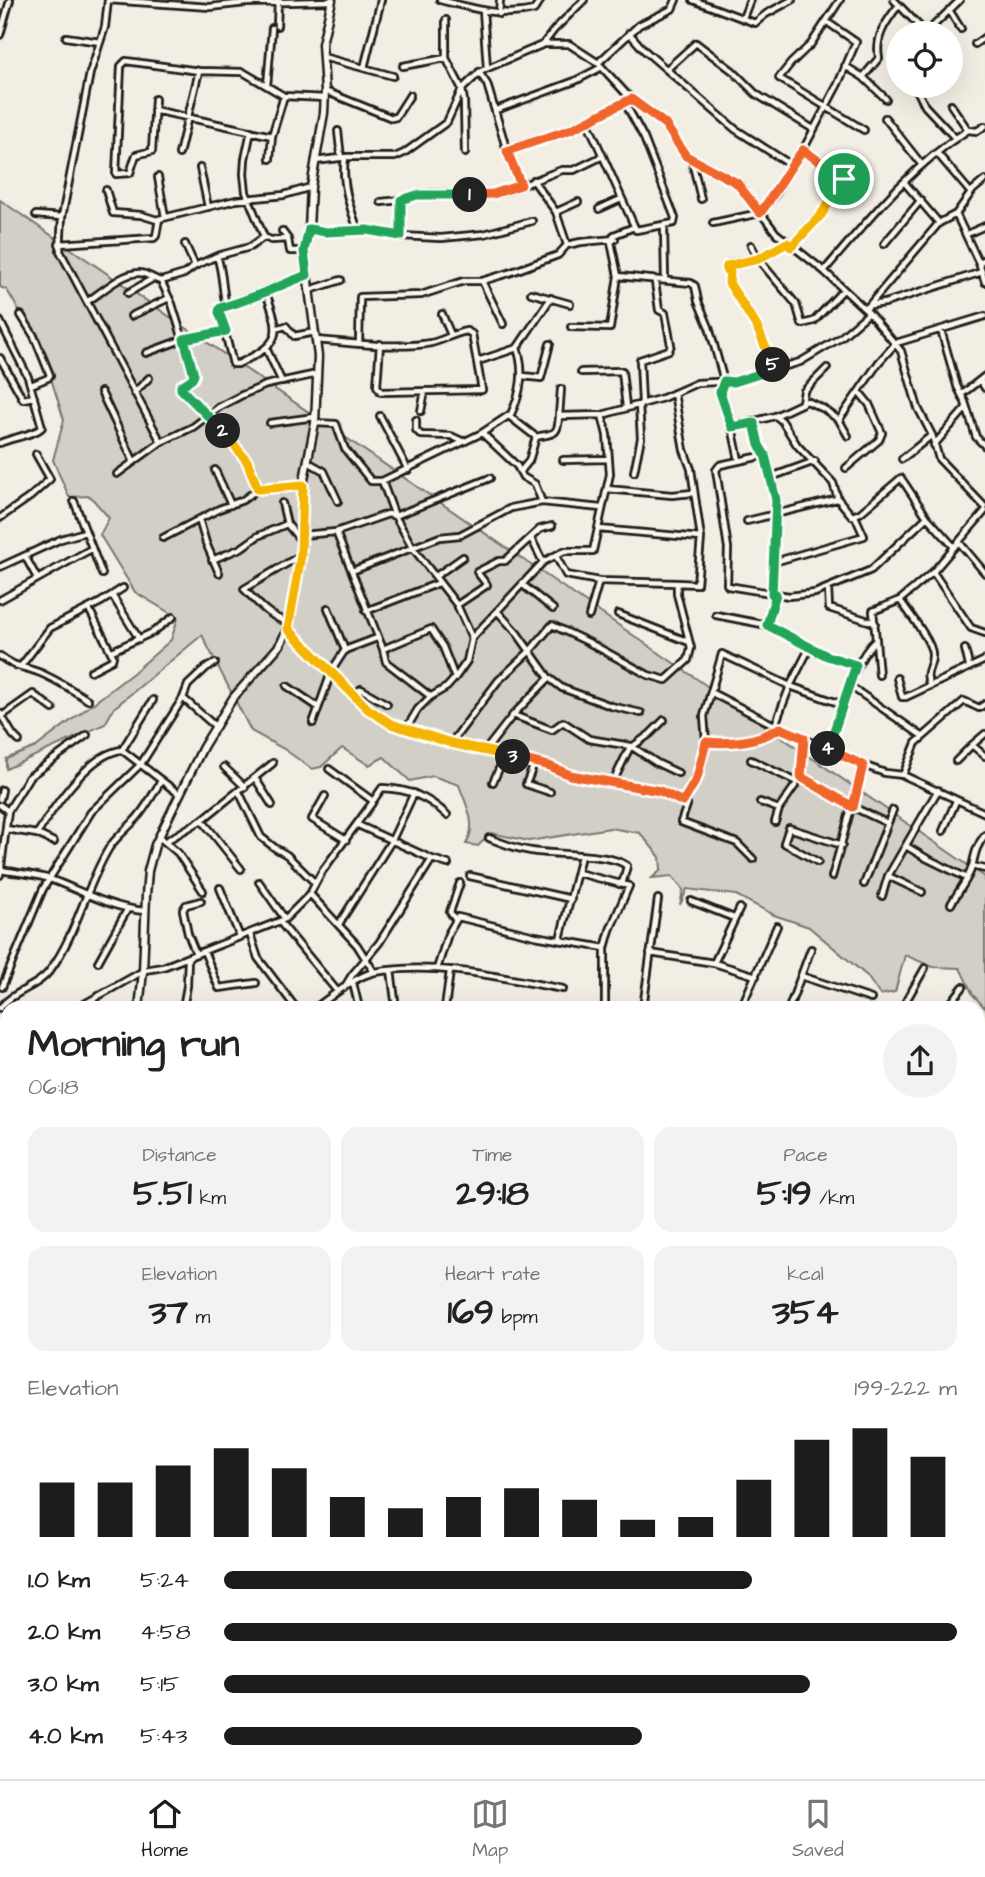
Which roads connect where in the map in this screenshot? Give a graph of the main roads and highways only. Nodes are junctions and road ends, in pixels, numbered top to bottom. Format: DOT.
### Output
graph roads {
  1 [pos="332,1"];
  2 [pos="140,1001"];
  1 -- 2 [label="main road"];
}
